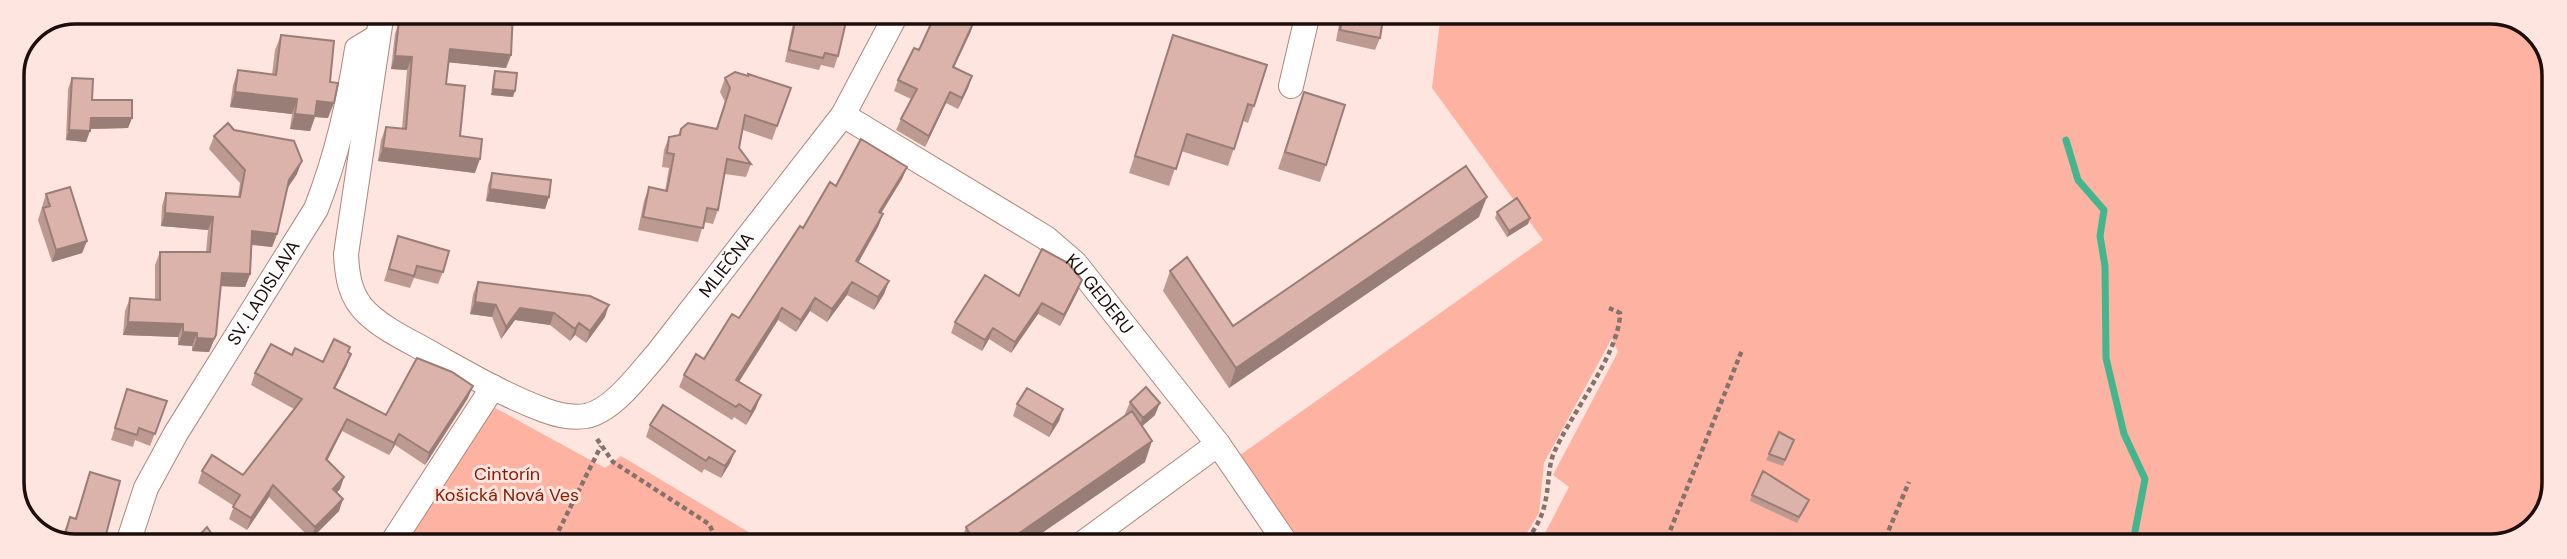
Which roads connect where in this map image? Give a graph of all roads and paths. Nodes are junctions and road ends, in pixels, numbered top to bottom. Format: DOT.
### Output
graph roads {
  1 [pos="380,24"];
  2 [pos="891,24"];
  3 [pos="1305,24"];
  4 [pos="377,37"];
  5 [pos="1291,86"];
  6 [pos="843,115"];
  7 [pos="1609,307"];
  8 [pos="1742,350"];
  9 [pos="493,387"];
  10 [pos="597,439"];
  11 [pos="1218,444"];
  12 [pos="601,446"];
  13 [pos="1909,482"];
  14 [pos="131,534"];
  15 [pos="398,534"];
  16 [pos="557,534"];
  17 [pos="713,534"];
  18 [pos="1095,534"];
  19 [pos="1281,534"];
  20 [pos="1533,534"];
  21 [pos="1669,534"];
  22 [pos="1887,534"];
  1 -- 4 [label="street"];
  2 -- 6 [label="street, MLIEČNA"];
  3 -- 5 [label="street"];
  4 -- 9 [label="street"];
  4 -- 14 [label="street, SV. LADISLAVA"];
  6 -- 9 [label="street, MLIEČNA"];
  6 -- 11 [label="street, KU GEDERU"];
  7 -- 20 [label="path"];
  8 -- 21 [label="path"];
  9 -- 15 [label="street"];
  10 -- 12 [label="path"];
  11 -- 18 [label="street"];
  11 -- 19 [label="street, KU GEDERU"];
  12 -- 16 [label="path"];
  12 -- 17 [label="path"];
  13 -- 22 [label="path"];
}
